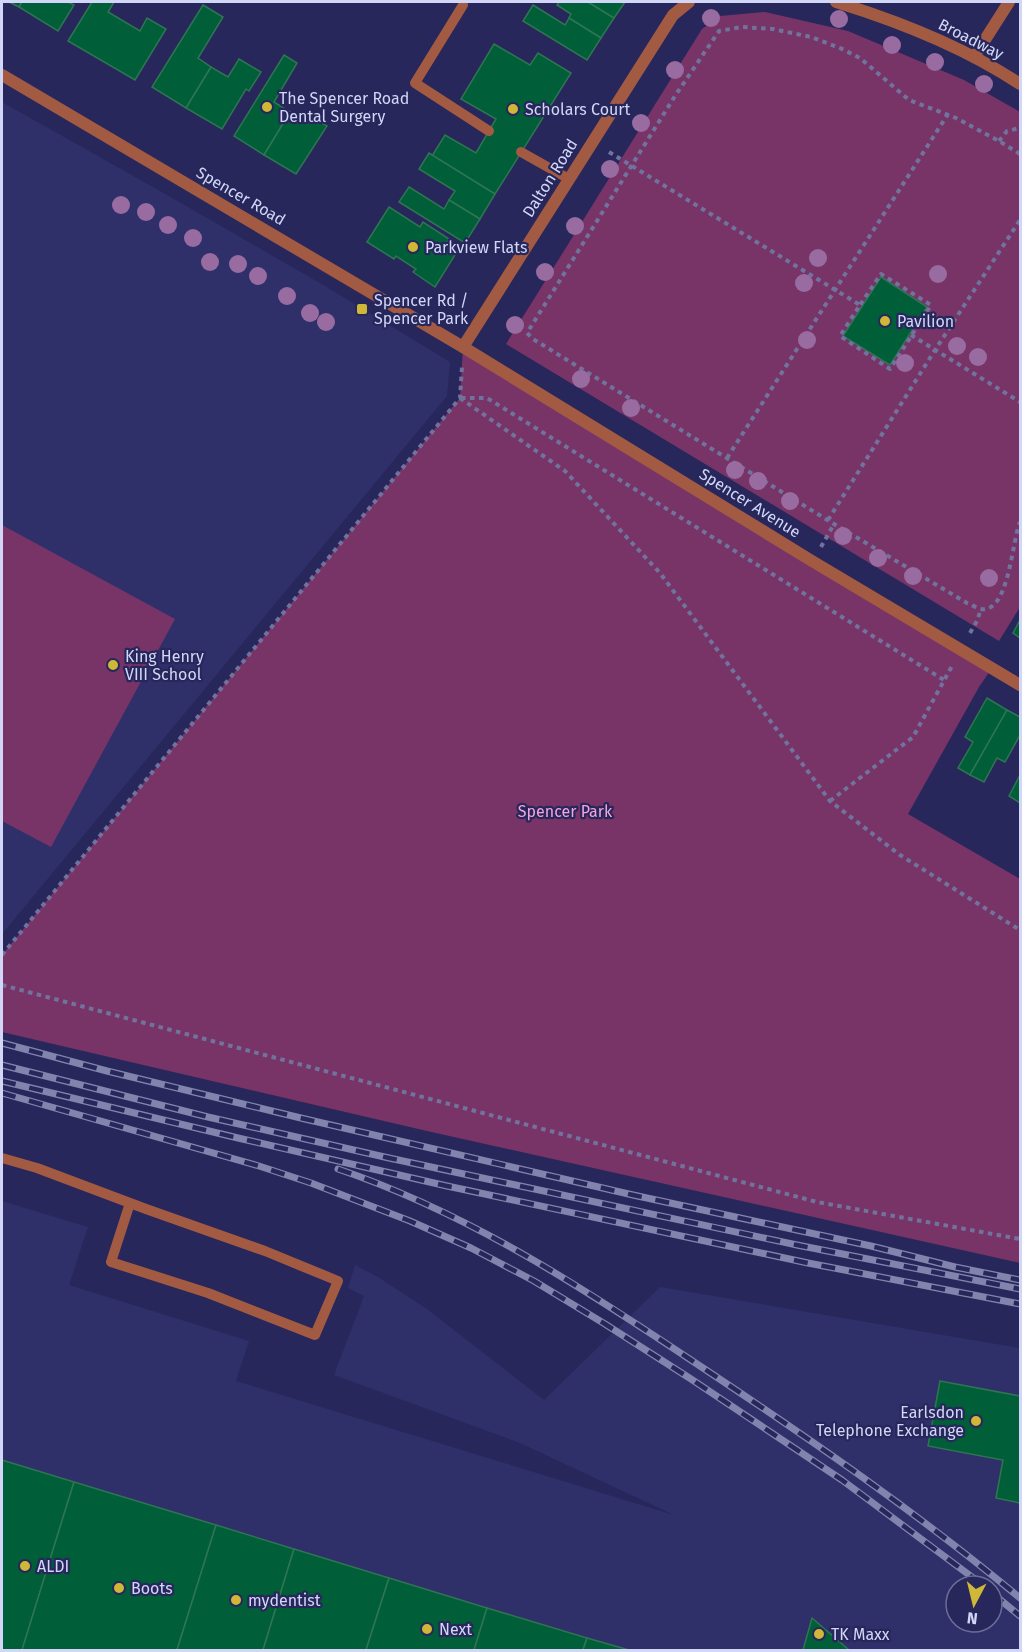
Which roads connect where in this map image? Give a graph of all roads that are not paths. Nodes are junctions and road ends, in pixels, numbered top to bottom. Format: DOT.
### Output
graph roads {
  1 [pos="688,2"];
  2 [pos="836,2"];
  3 [pos="1009,2"];
  4 [pos="463,5"];
  5 [pos="974,57"];
  6 [pos="2,75"];
  7 [pos="1020,84"];
  8 [pos="489,131"];
  9 [pos="521,152"];
  10 [pos="569,179"];
  11 [pos="463,346"];
  12 [pos="1020,685"];
  13 [pos="2,1158"];
  14 [pos="130,1203"];
  1 -- 10 [label="street, Dalton Road"];
  2 -- 5 [label="street, Broadway"];
  3 -- 5 [label="street"];
  4 -- 8 [label="lane"];
  5 -- 7 [label="street, Broadway"];
  6 -- 11 [label="street, Spencer Road"];
  9 -- 10 [label="lane"];
  10 -- 11 [label="street, Dalton Road"];
  11 -- 12 [label="street, Spencer Avenue"];
  13 -- 14 [label="lane"];
  14 -- 14 [label="lane"];
}
